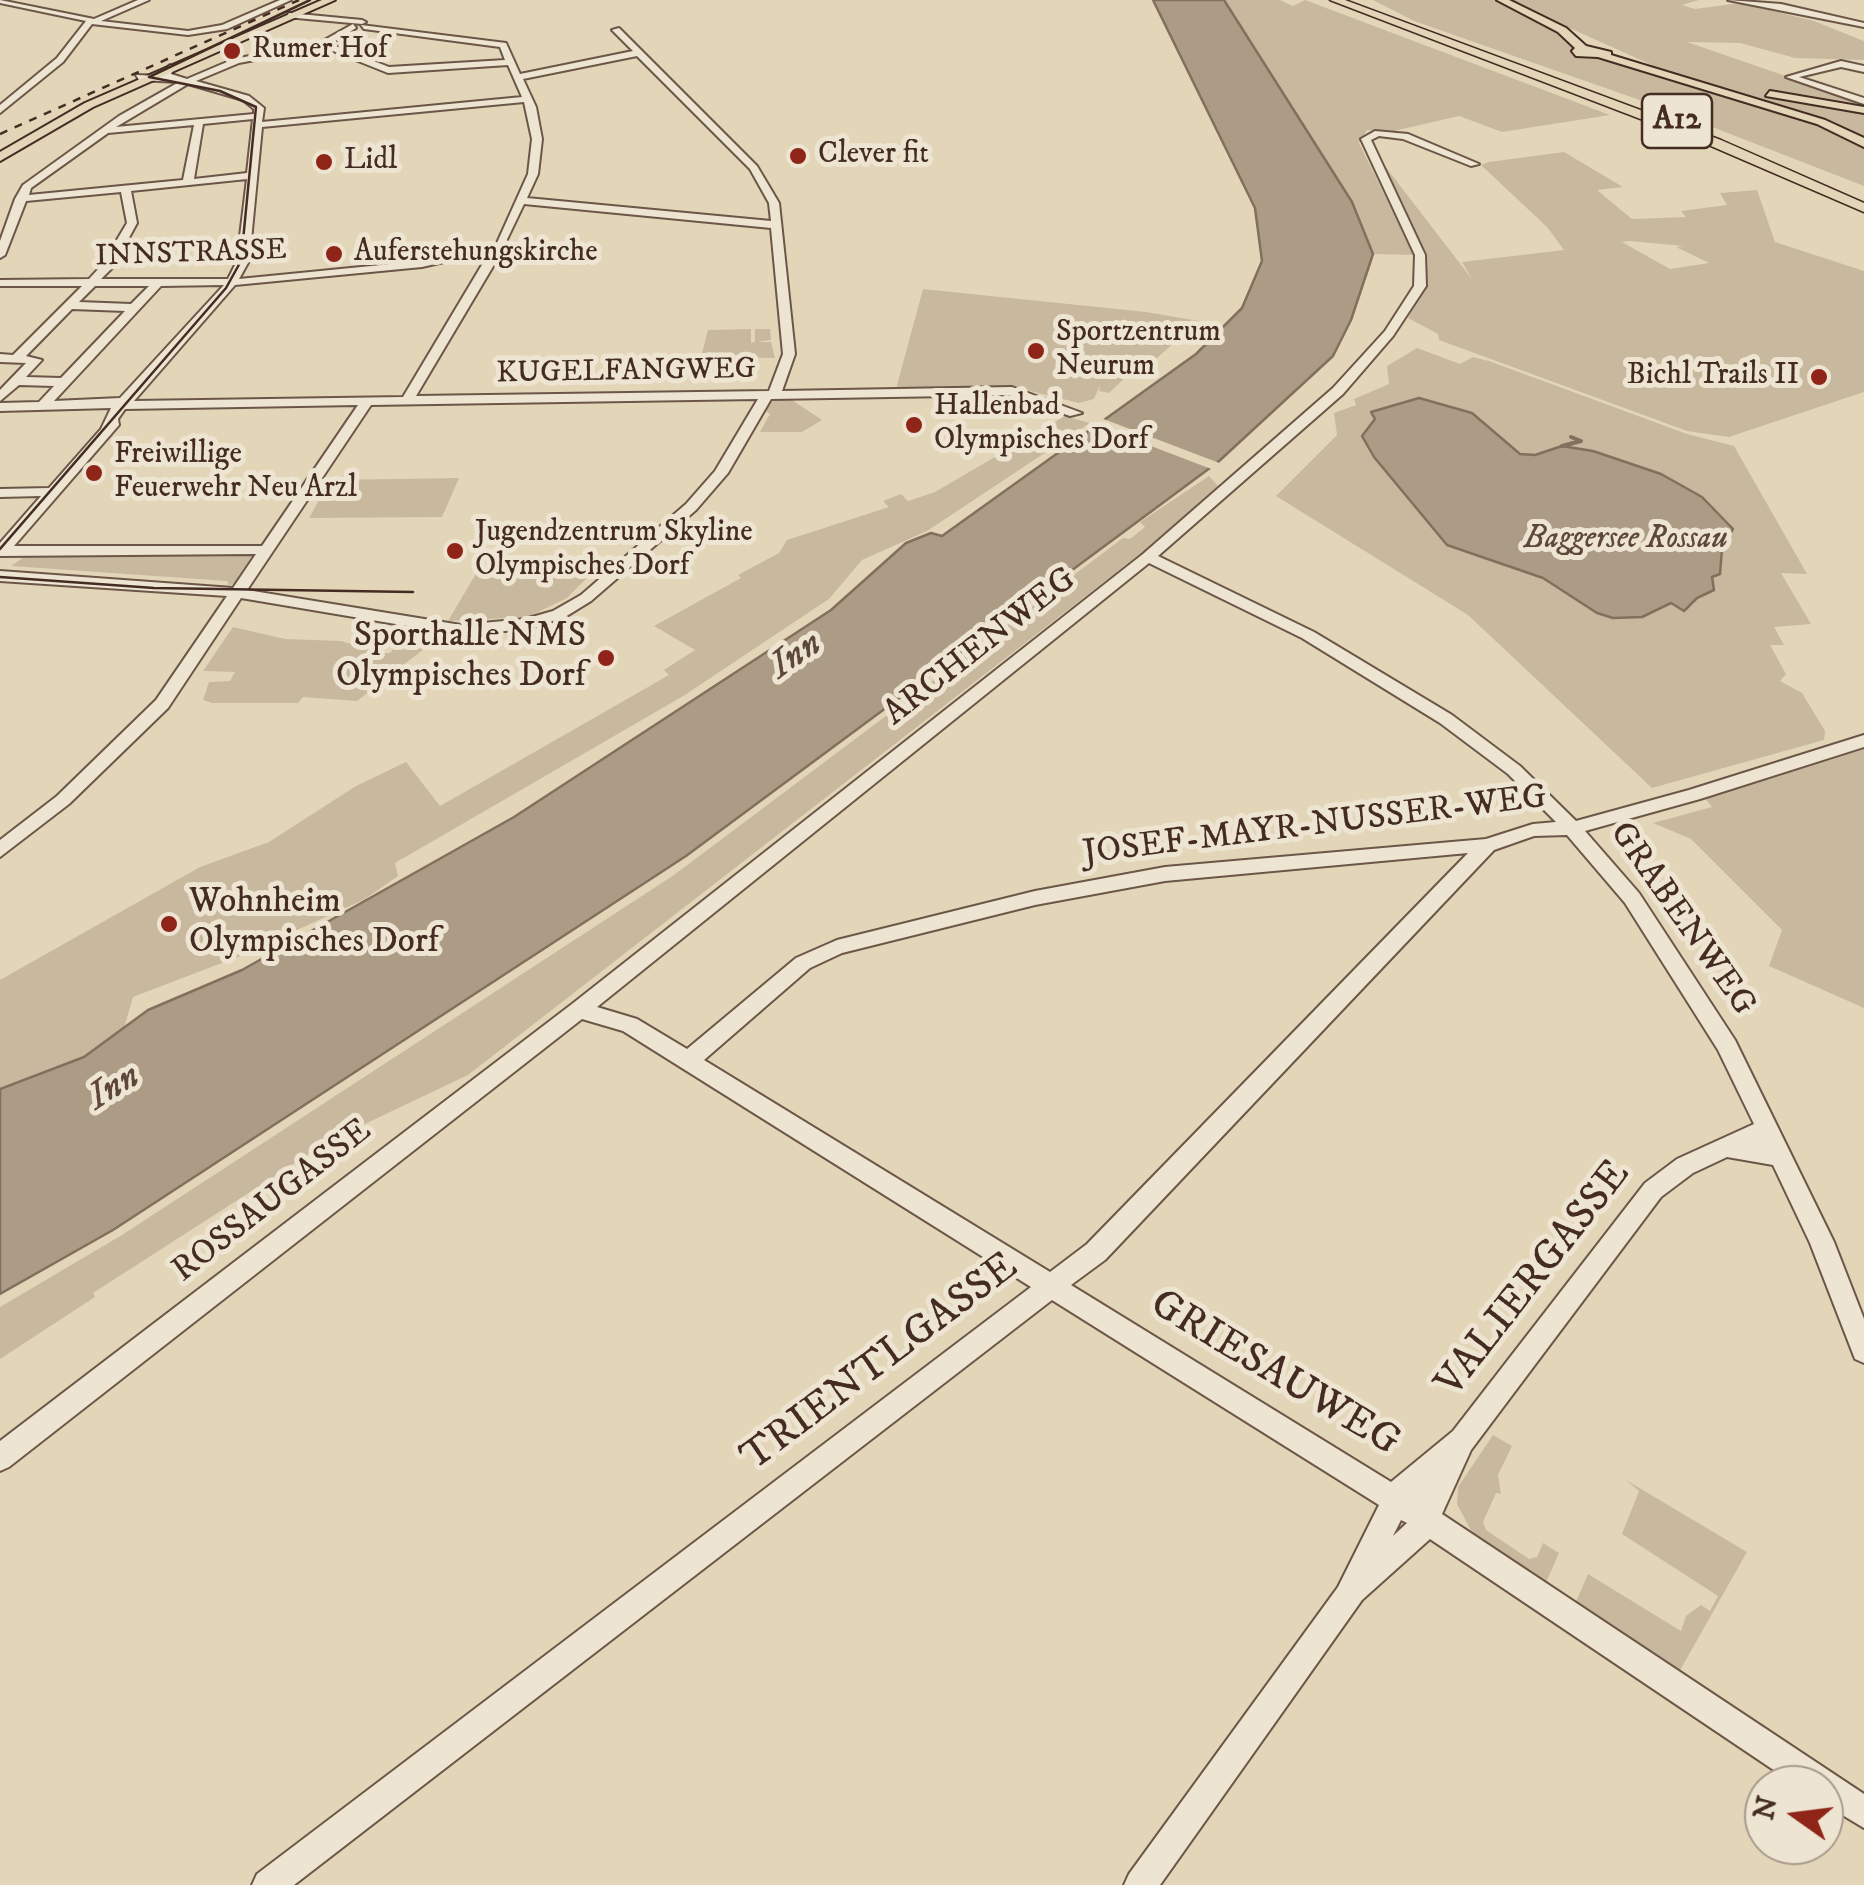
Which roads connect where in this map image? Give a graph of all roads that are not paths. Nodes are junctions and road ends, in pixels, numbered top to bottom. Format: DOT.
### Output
graph roads {
  1 [pos="76,0"];
  2 [pos="145,0"];
  3 [pos="287,0"];
  4 [pos="326,0"];
  5 [pos="1335,0"];
  6 [pos="1348,0"];
  7 [pos="1502,0"];
  8 [pos="1732,0"];
  9 [pos="1794,0"];
  10 [pos="1,1"];
  11 [pos="66,13"];
  12 [pos="293,13"];
  13 [pos="91,21"];
  14 [pos="358,26"];
  15 [pos="1863,26"];
  16 [pos="616,30"];
  17 [pos="324,44"];
  18 [pos="637,53"];
  19 [pos="1603,54"];
  20 [pos="510,62"];
  21 [pos="170,68"];
  22 [pos="1864,69"];
  23 [pos="517,76"];
  24 [pos="145,78"];
  25 [pos="186,82"];
  26 [pos="527,99"];
  27 [pos="1864,100"];
  28 [pos="0,110"];
  29 [pos="1864,110"];
  30 [pos="258,121"];
  31 [pos="1658,121"];
  32 [pos="199,122"];
  33 [pos="109,130"];
  34 [pos="1864,143"];
  35 [pos="0,153"];
  36 [pos="1474,164"];
  37 [pos="1766,174"];
  38 [pos="251,176"];
  39 [pos="188,182"];
  40 [pos="125,188"];
  41 [pos="20,198"];
  42 [pos="1864,198"];
  43 [pos="522,201"];
  44 [pos="1864,208"];
  45 [pos="777,225"];
  46 [pos="0,255"];
  47 [pos="485,257"];
  48 [pos="233,282"];
  49 [pos="0,283"];
  50 [pos="92,284"];
  51 [pos="157,284"];
  52 [pos="71,305"];
  53 [pos="134,308"];
  54 [pos="0,358"];
  55 [pos="16,359"];
  56 [pos="15,381"];
  57 [pos="66,382"];
  58 [pos="771,395"];
  59 [pos="746,396"];
  60 [pos="0,397"];
  61 [pos="368,400"];
  62 [pos="407,400"];
  63 [pos="126,403"];
  64 [pos="0,406"];
  65 [pos="42,406"];
  66 [pos="1075,412"];
  67 [pos="747,426"];
  68 [pos="53,492"];
  69 [pos="0,493"];
  70 [pos="267,550"];
  71 [pos="1,551"];
  72 [pos="1148,558"];
  73 [pos="0,576"];
  74 [pos="238,593"];
  75 [pos="1864,741"];
  76 [pos="1572,828"];
  77 [pos="1487,845"];
  78 [pos="0,850"];
  79 [pos="590,1000"];
  80 [pos="630,1025"];
  81 [pos="688,1061"];
  82 [pos="1770,1132"];
  83 [pos="1729,1148"];
  84 [pos="1781,1156"];
  85 [pos="1051,1288"];
  86 [pos="1864,1351"];
  87 [pos="1462,1440"];
  88 [pos="0,1458"];
  89 [pos="1396,1500"];
  90 [pos="1425,1518"];
  91 [pos="1348,1597"];
  92 [pos="1864,1812"];
  93 [pos="268,1885"];
  94 [pos="1140,1885"];
  1 -- 11 [label="street"];
  2 -- 13 [label="street"];
  3 -- 13 [label="street"];
  4 -- 12 [label="main road"];
  5 -- 31 [label="highway, A12"];
  6 -- 42 [label="highway, A12"];
  7 -- 19 [label="main road"];
  8 -- 15 [label="street"];
  9 -- 15 [label="street"];
  10 -- 11 [label="street"];
  11 -- 13 [label="street"];
  12 -- 14 [label="street"];
  12 -- 21 [label="main road"];
  12 -- 24 [label="main road"];
  13 -- 28 [label="street"];
  14 -- 17 [label="street"];
  14 -- 20 [label="street"];
  16 -- 18 [label="street"];
  17 -- 20 [label="street"];
  17 -- 25 [label="street"];
  18 -- 23 [label="street"];
  18 -- 45 [label="street"];
  19 -- 29 [label="main road"];
  19 -- 34 [label="main road"];
  20 -- 23 [label="street"];
  21 -- 24 [label="main road"];
  21 -- 25 [label="street"];
  22 -- 27 [label="street"];
  23 -- 26 [label="street"];
  24 -- 25 [label="street"];
  24 -- 35 [label="main road"];
  25 -- 30 [label="street"];
  25 -- 33 [label="street"];
  26 -- 30 [label="street"];
  26 -- 43 [label="street"];
  30 -- 32 [label="street"];
  30 -- 38 [label="street"];
  31 -- 37 [label="highway"];
  31 -- 44 [label="highway, A12"];
  32 -- 33 [label="street"];
  32 -- 39 [label="street"];
  33 -- 41 [label="street"];
  36 -- 72 [label="street, ARCHENWEG"];
  38 -- 39 [label="street"];
  38 -- 48 [label="street"];
  39 -- 40 [label="street"];
  40 -- 41 [label="street"];
  40 -- 50 [label="street"];
  41 -- 46 [label="street"];
  43 -- 45 [label="street"];
  43 -- 47 [label="street"];
  45 -- 58 [label="street"];
  47 -- 48 [label="street, INNSTRASSE"];
  47 -- 62 [label="street"];
  48 -- 51 [label="street, INNSTRASSE"];
  48 -- 63 [label="street"];
  49 -- 50 [label="street, INNSTRASSE"];
  50 -- 51 [label="street, INNSTRASSE"];
  50 -- 52 [label="street"];
  51 -- 53 [label="street"];
  52 -- 53 [label="street"];
  52 -- 55 [label="street"];
  53 -- 57 [label="street"];
  54 -- 55 [label="street"];
  55 -- 56 [label="street"];
  56 -- 57 [label="street"];
  56 -- 60 [label="street"];
  57 -- 65 [label="street"];
  58 -- 59 [label="street, KUGELFANGWEG"];
  58 -- 66 [label="street, KUGELFANGWEG"];
  58 -- 67 [label="street"];
  59 -- 62 [label="street, KUGELFANGWEG"];
  59 -- 67 [label="street"];
  61 -- 62 [label="street, KUGELFANGWEG"];
  61 -- 63 [label="street, KUGELFANGWEG"];
  61 -- 70 [label="street"];
  63 -- 65 [label="street, KUGELFANGWEG"];
  63 -- 68 [label="street"];
  64 -- 65 [label="street, KUGELFANGWEG"];
  67 -- 74 [label="street"];
  68 -- 69 [label="street"];
  68 -- 71 [label="street"];
  70 -- 71 [label="street"];
  70 -- 74 [label="street"];
  72 -- 76 [label="street, GRABENWEG"];
  72 -- 79 [label="street, ARCHENWEG"];
  73 -- 74 [label="street"];
  74 -- 78 [label="street"];
  75 -- 76 [label="street, JOSEF-MAYR-NUSSER-WEG"];
  76 -- 77 [label="street, JOSEF-MAYR-NUSSER-WEG"];
  76 -- 82 [label="street, GRABENWEG"];
  77 -- 81 [label="street, JOSEF-MAYR-NUSSER-WEG"];
  77 -- 85 [label="street, TRIENTLGASSE"];
  79 -- 80 [label="street, GRIESAUWEG"];
  79 -- 80 [label="street, GRIESAUWEG"];
  79 -- 88 [label="street, ROSSAUGASSE"];
  80 -- 81 [label="street, GRIESAUWEG"];
  81 -- 85 [label="street, GRIESAUWEG"];
  82 -- 83 [label="street, VALIERGASSE"];
  82 -- 84 [label="street, GRABENWEG"];
  83 -- 84 [label="street"];
  83 -- 87 [label="street, VALIERGASSE"];
  84 -- 86 [label="street, GRABENWEG"];
  85 -- 89 [label="street, GRIESAUWEG"];
  85 -- 93 [label="street, TRIENTLGASSE"];
  87 -- 89 [label="street, VALIERGASSE"];
  87 -- 90 [label="street, VALIERGASSE"];
  89 -- 90 [label="street, GRIESAUWEG"];
  89 -- 91 [label="street, VALIERGASSE"];
  90 -- 91 [label="street, VALIERGASSE"];
  90 -- 92 [label="street, GRIESAUWEG"];
  91 -- 94 [label="street, VALIERGASSE"];
}
